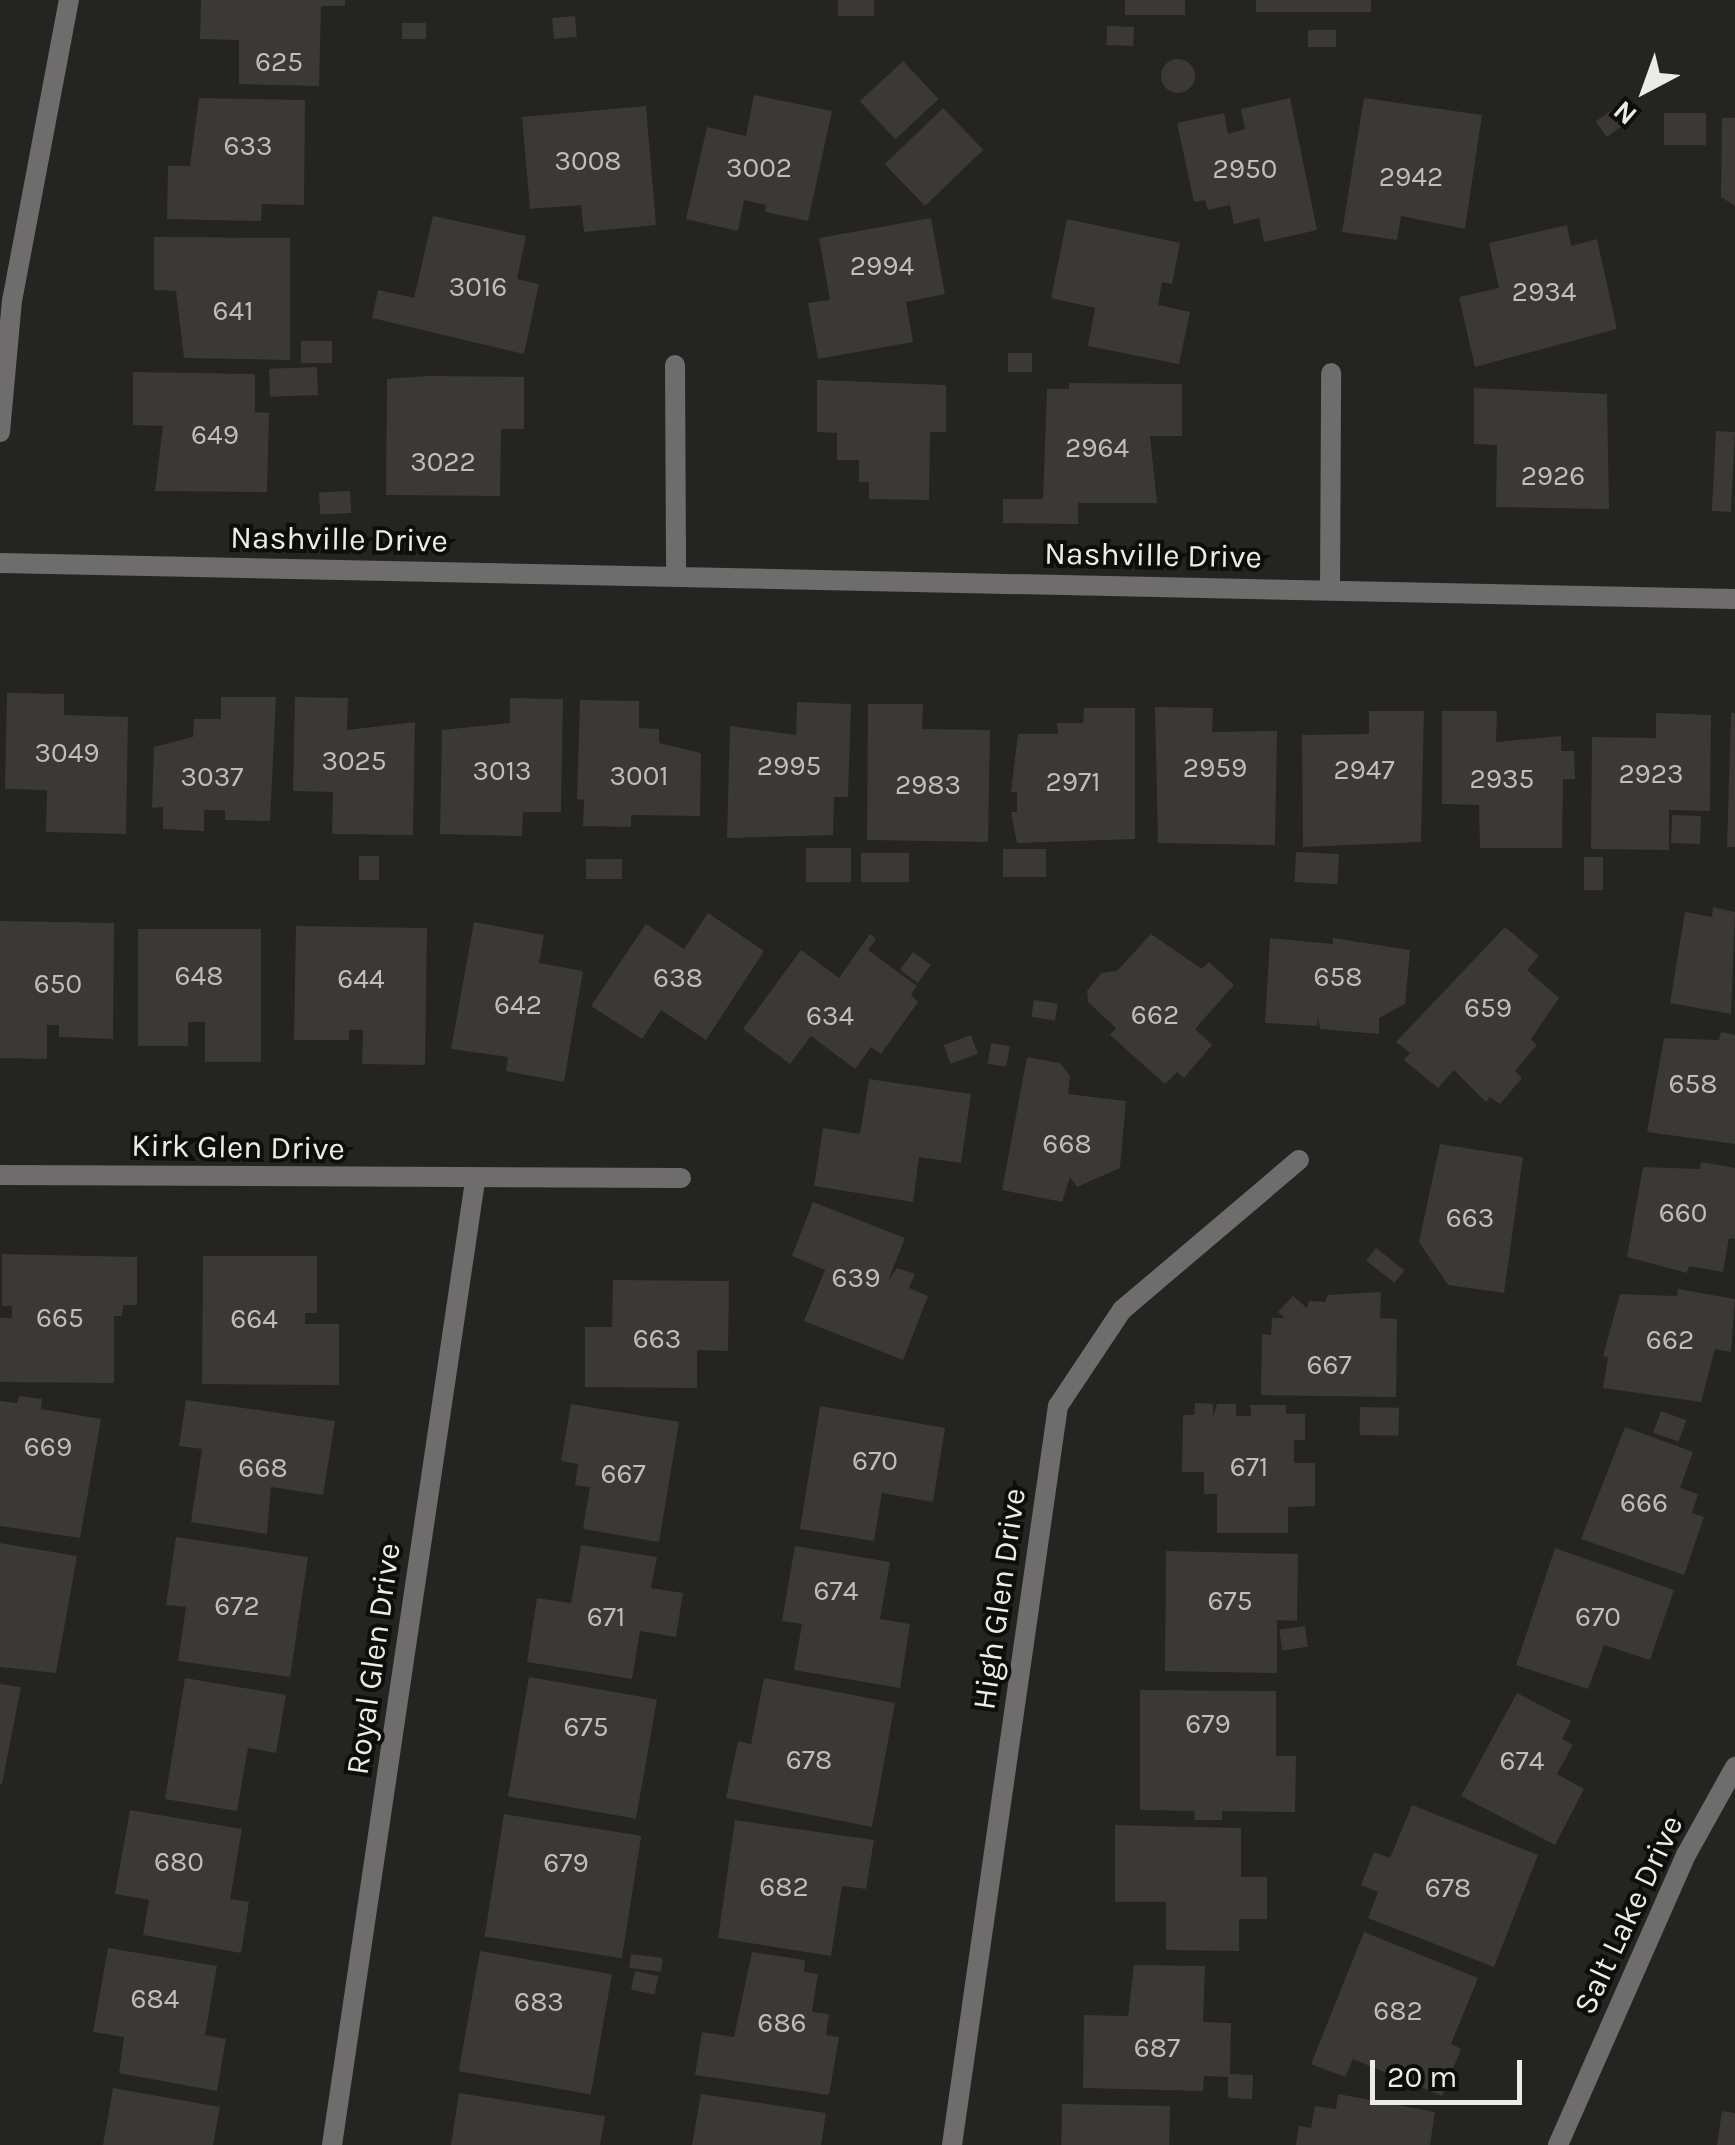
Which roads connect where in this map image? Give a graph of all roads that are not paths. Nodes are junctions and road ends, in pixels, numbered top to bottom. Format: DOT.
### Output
graph roads {
  1 [pos="69,0"];
  2 [pos="675,365"];
  3 [pos="1331,373"];
  4 [pos="0,432"];
  5 [pos="0,564"];
  6 [pos="676,577"];
  7 [pos="1330,590"];
  8 [pos="1735,600"];
  9 [pos="1299,1160"];
  10 [pos="0,1175"];
  11 [pos="681,1178"];
  12 [pos="475,1181"];
  13 [pos="1735,1767"];
  14 [pos="332,2145"];
  15 [pos="952,2145"];
  16 [pos="1558,2145"];
  1 -- 4 [label="street"];
  2 -- 6 [label="street"];
  3 -- 7 [label="street"];
  5 -- 6 [label="street, Nashville Drive"];
  6 -- 7 [label="street, Nashville Drive"];
  7 -- 8 [label="street, Nashville Drive"];
  9 -- 15 [label="street, High Glen Drive"];
  10 -- 12 [label="street, Kirk Glen Drive"];
  11 -- 12 [label="street, Kirk Glen Drive"];
  12 -- 14 [label="street, Royal Glen Drive"];
  13 -- 16 [label="street, Salt Lake Drive"];
}
